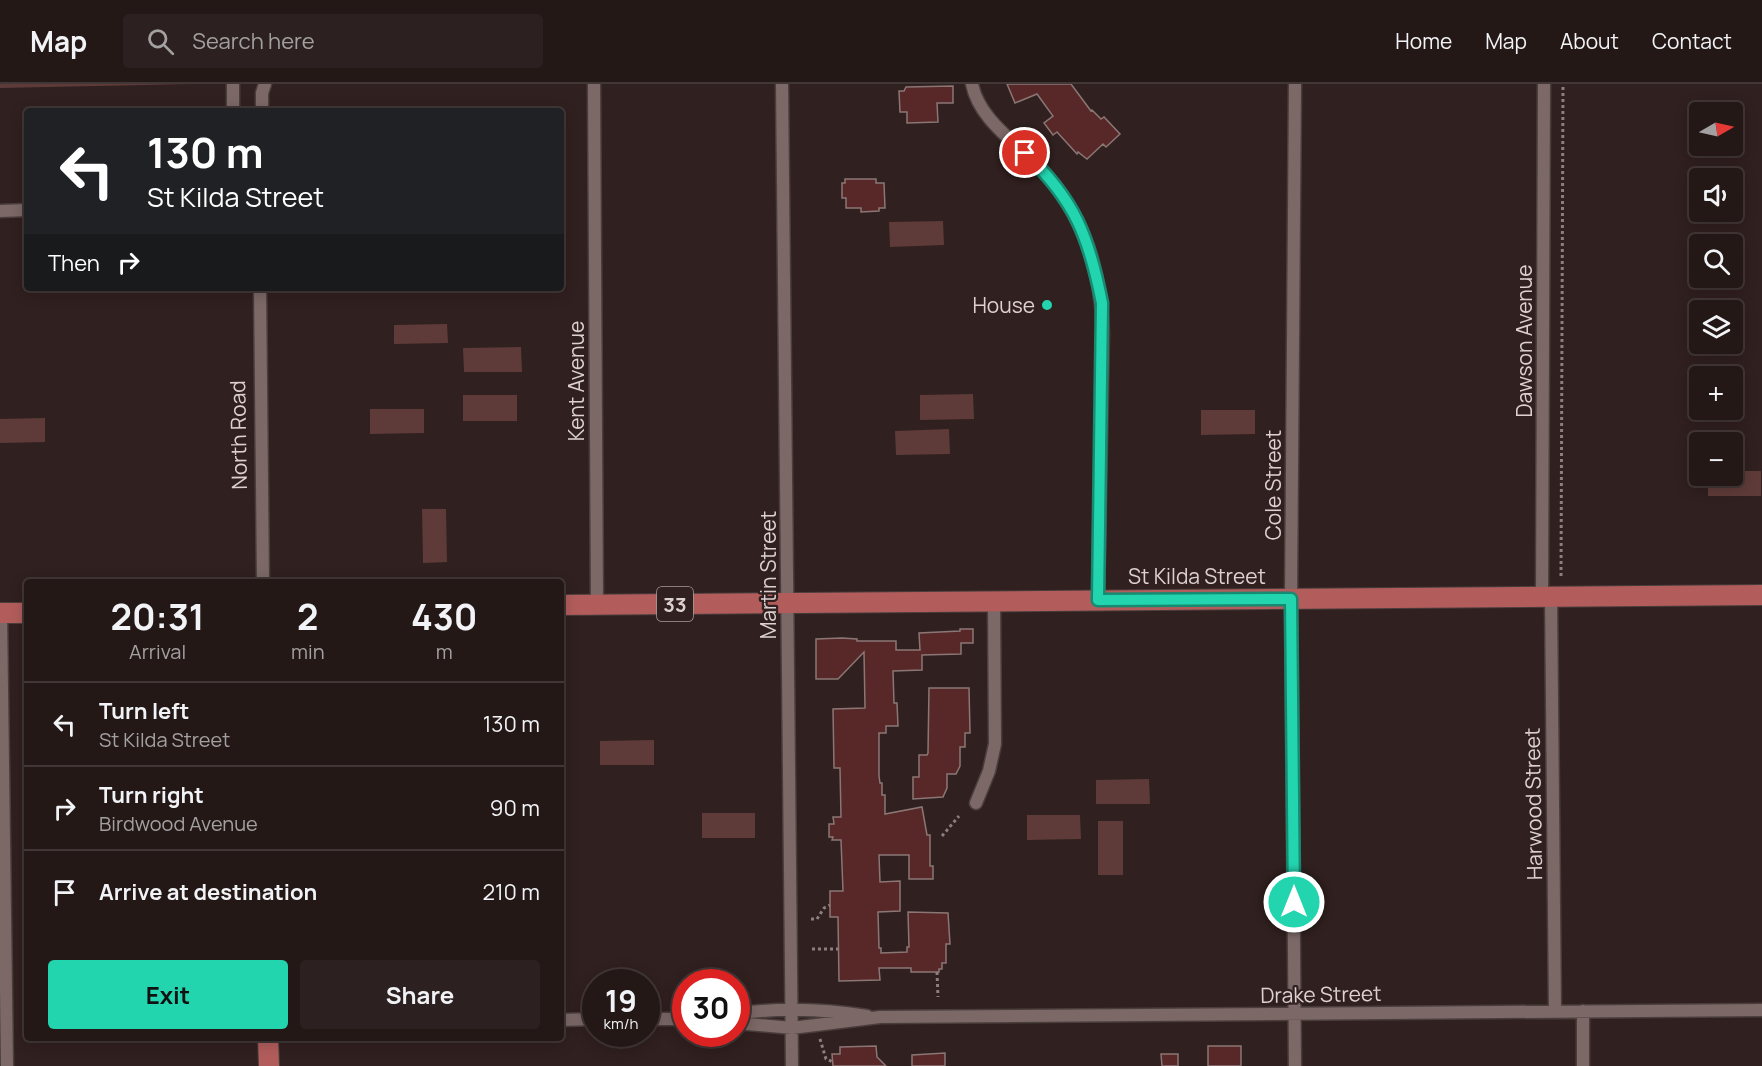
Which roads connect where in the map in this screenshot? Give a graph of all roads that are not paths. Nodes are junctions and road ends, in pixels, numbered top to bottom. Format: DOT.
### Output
graph roads {
  1 [pos="233,84"];
  2 [pos="265,84"];
  3 [pos="594,84"];
  4 [pos="782,84"];
  5 [pos="972,84"];
  6 [pos="1295,84"];
  7 [pos="1544,84"];
  8 [pos="233,108"];
  9 [pos="262,108"];
  10 [pos="24,210"];
  11 [pos="0,211"];
  12 [pos="260,291"];
  13 [pos="263,579"];
  14 [pos="1762,595"];
  15 [pos="1546,597"];
  16 [pos="1291,599"];
  17 [pos="1098,600"];
  18 [pos="994,601"];
  19 [pos="789,603"];
  20 [pos="564,605"];
  21 [pos="597,605"];
  22 [pos="0,613"];
  23 [pos="24,613"];
  24 [pos="976,803"];
  25 [pos="791,1009"];
  26 [pos="1762,1010"];
  27 [pos="1555,1011"];
  28 [pos="1583,1011"];
  29 [pos="750,1013"];
  30 [pos="1294,1014"];
  31 [pos="880,1017"];
  32 [pos="582,1019"];
  33 [pos="564,1020"];
  34 [pos="750,1024"];
  35 [pos="792,1028"];
  36 [pos="268,1041"];
  37 [pos="7,1066"];
  38 [pos="268,1066"];
  39 [pos="792,1066"];
  40 [pos="1295,1066"];
  41 [pos="1583,1066"];
  1 -- 8 [label="street"];
  2 -- 9 [label="street"];
  3 -- 21 [label="street, Kent Avenue"];
  4 -- 19 [label="street, Martin Street"];
  5 -- 17 [label="street"];
  6 -- 16 [label="street, Cole Street"];
  7 -- 15 [label="street, Dawson Avenue"];
  10 -- 11 [label="street"];
  12 -- 13 [label="street, North Road"];
  14 -- 15 [label="main road, St Kilda Street / 33"];
  15 -- 16 [label="main road, St Kilda Street / 33"];
  15 -- 27 [label="street, Harwood Street"];
  16 -- 17 [label="main road, St Kilda Street / 33"];
  16 -- 30 [label="street, Cole Street"];
  17 -- 18 [label="main road, St Kilda Street / 33"];
  18 -- 19 [label="main road, St Kilda Street / 33"];
  18 -- 24 [label="street"];
  19 -- 21 [label="main road, St Kilda Street / 33"];
  19 -- 25 [label="street, Martin Street"];
  20 -- 21 [label="main road, St Kilda Street / 33"];
  22 -- 23 [label="main road"];
  22 -- 37 [label="street"];
  25 -- 29 [label="street, Drake Street"];
  25 -- 31 [label="street, Drake Street"];
  25 -- 35 [label="street, Martin Street"];
  26 -- 28 [label="street, Drake Street"];
  27 -- 28 [label="street, Drake Street"];
  27 -- 30 [label="street, Drake Street"];
  28 -- 41 [label="street"];
  30 -- 31 [label="street, Drake Street"];
  30 -- 40 [label="street, Cole Street"];
  31 -- 35 [label="street, Drake Street"];
  32 -- 33 [label="street"];
  34 -- 35 [label="street, Drake Street"];
  35 -- 39 [label="street, Martin Street"];
  36 -- 38 [label="main road"];
}
